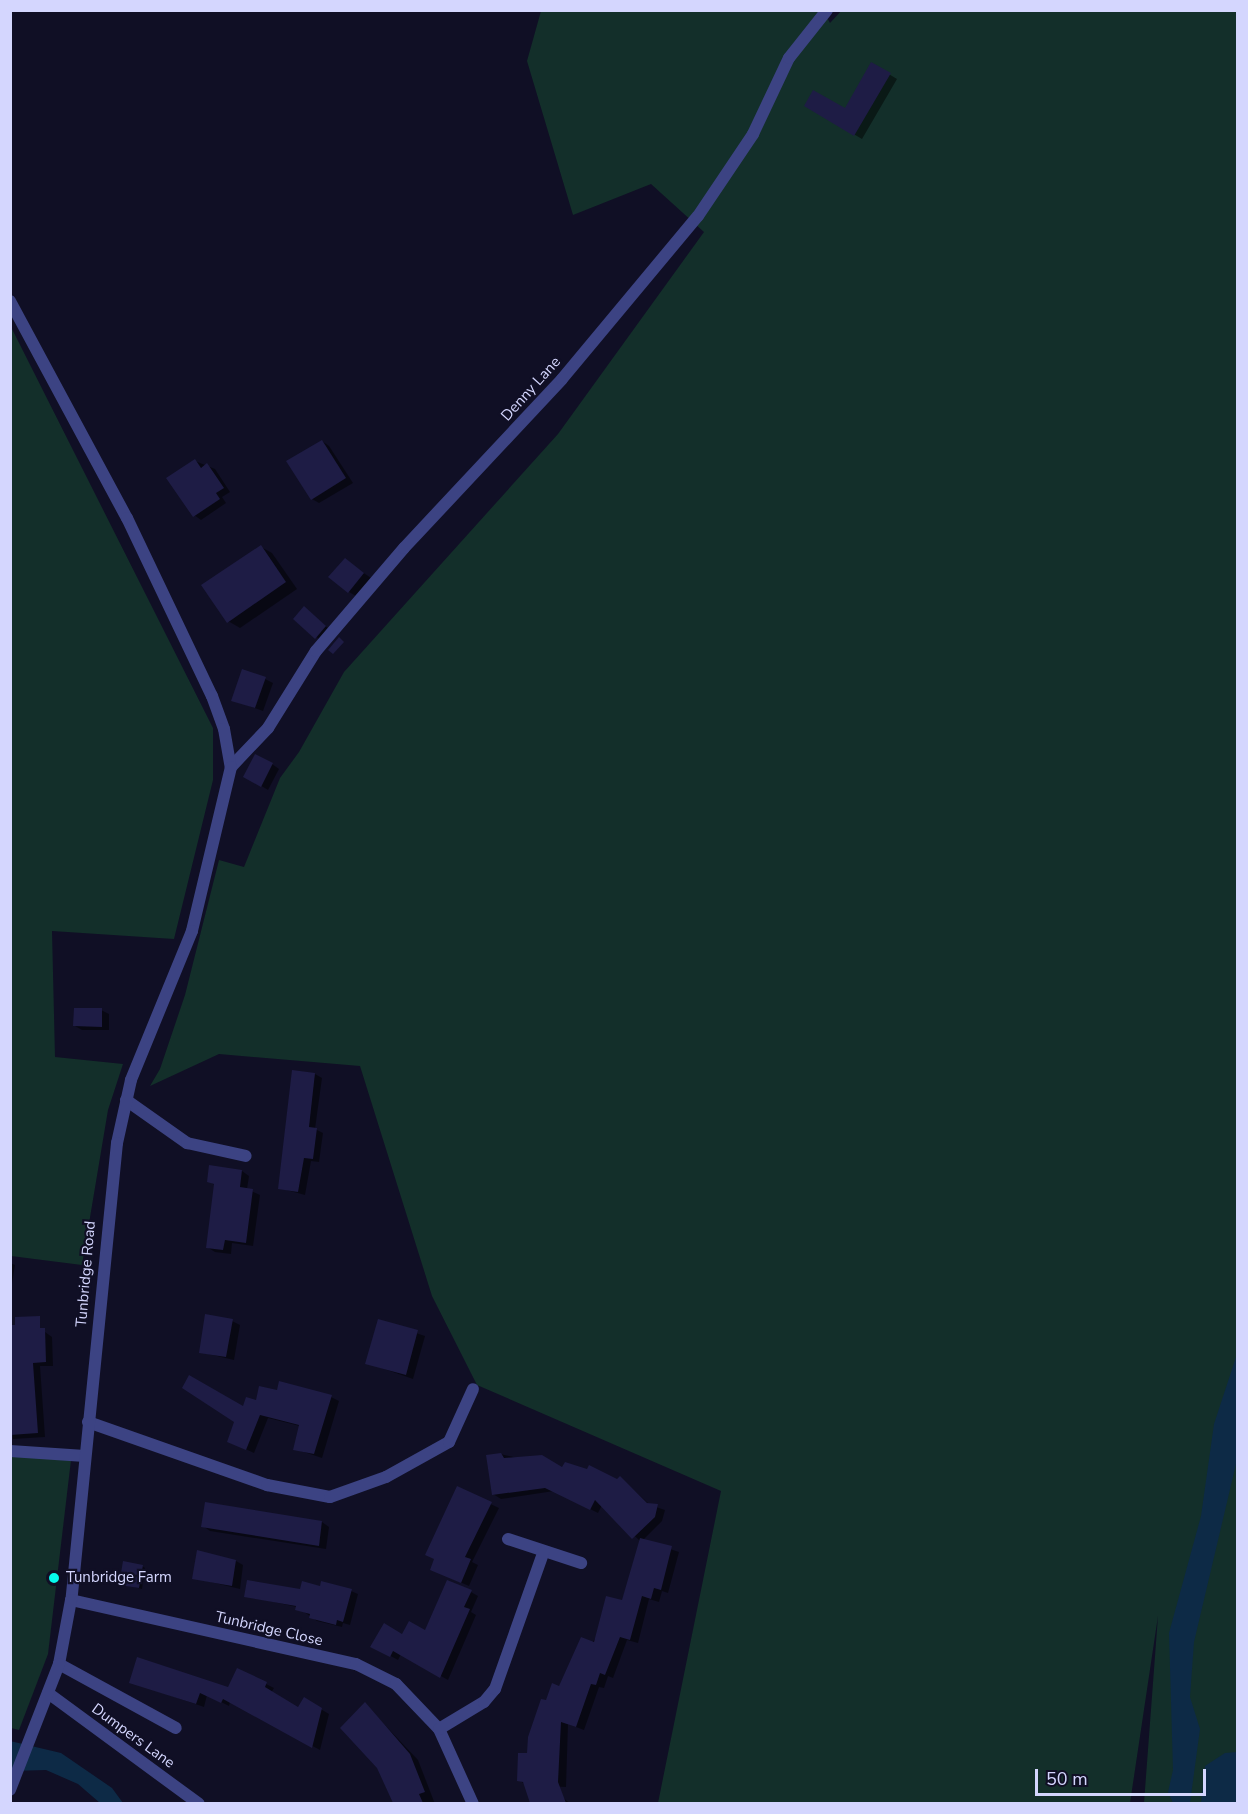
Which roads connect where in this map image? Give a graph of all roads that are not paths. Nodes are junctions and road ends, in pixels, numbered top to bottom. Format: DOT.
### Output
graph roads {
  1 [pos="827,10"];
  2 [pos="10,301"];
  3 [pos="231,767"];
  4 [pos="126,1100"];
  5 [pos="246,1156"];
  6 [pos="473,1389"];
  7 [pos="88,1422"];
  8 [pos="10,1451"];
  9 [pos="85,1456"];
  10 [pos="508,1539"];
  11 [pos="544,1551"];
  12 [pos="581,1563"];
  13 [pos="71,1600"];
  14 [pos="59,1664"];
  15 [pos="48,1693"];
  16 [pos="176,1728"];
  17 [pos="439,1729"];
  18 [pos="10,1790"];
  19 [pos="199,1803"];
  20 [pos="473,1803"];
  1 -- 3 [label="street, Denny Lane"];
  2 -- 3 [label="street"];
  3 -- 4 [label="street, Tunbridge Road"];
  4 -- 5 [label="street"];
  4 -- 7 [label="street, Tunbridge Road"];
  6 -- 7 [label="street"];
  7 -- 9 [label="street, Tunbridge Road"];
  8 -- 9 [label="street"];
  9 -- 13 [label="street, Tunbridge Road"];
  10 -- 11 [label="street"];
  11 -- 12 [label="street"];
  11 -- 17 [label="street"];
  13 -- 14 [label="street, Tunbridge Road"];
  13 -- 17 [label="street, Tunbridge Close"];
  14 -- 15 [label="street, Tunbridge Road"];
  14 -- 16 [label="street"];
  15 -- 18 [label="street, Tunbridge Road"];
  15 -- 19 [label="street, Dumpers Lane"];
  17 -- 20 [label="street, Tunbridge Close"];
}
